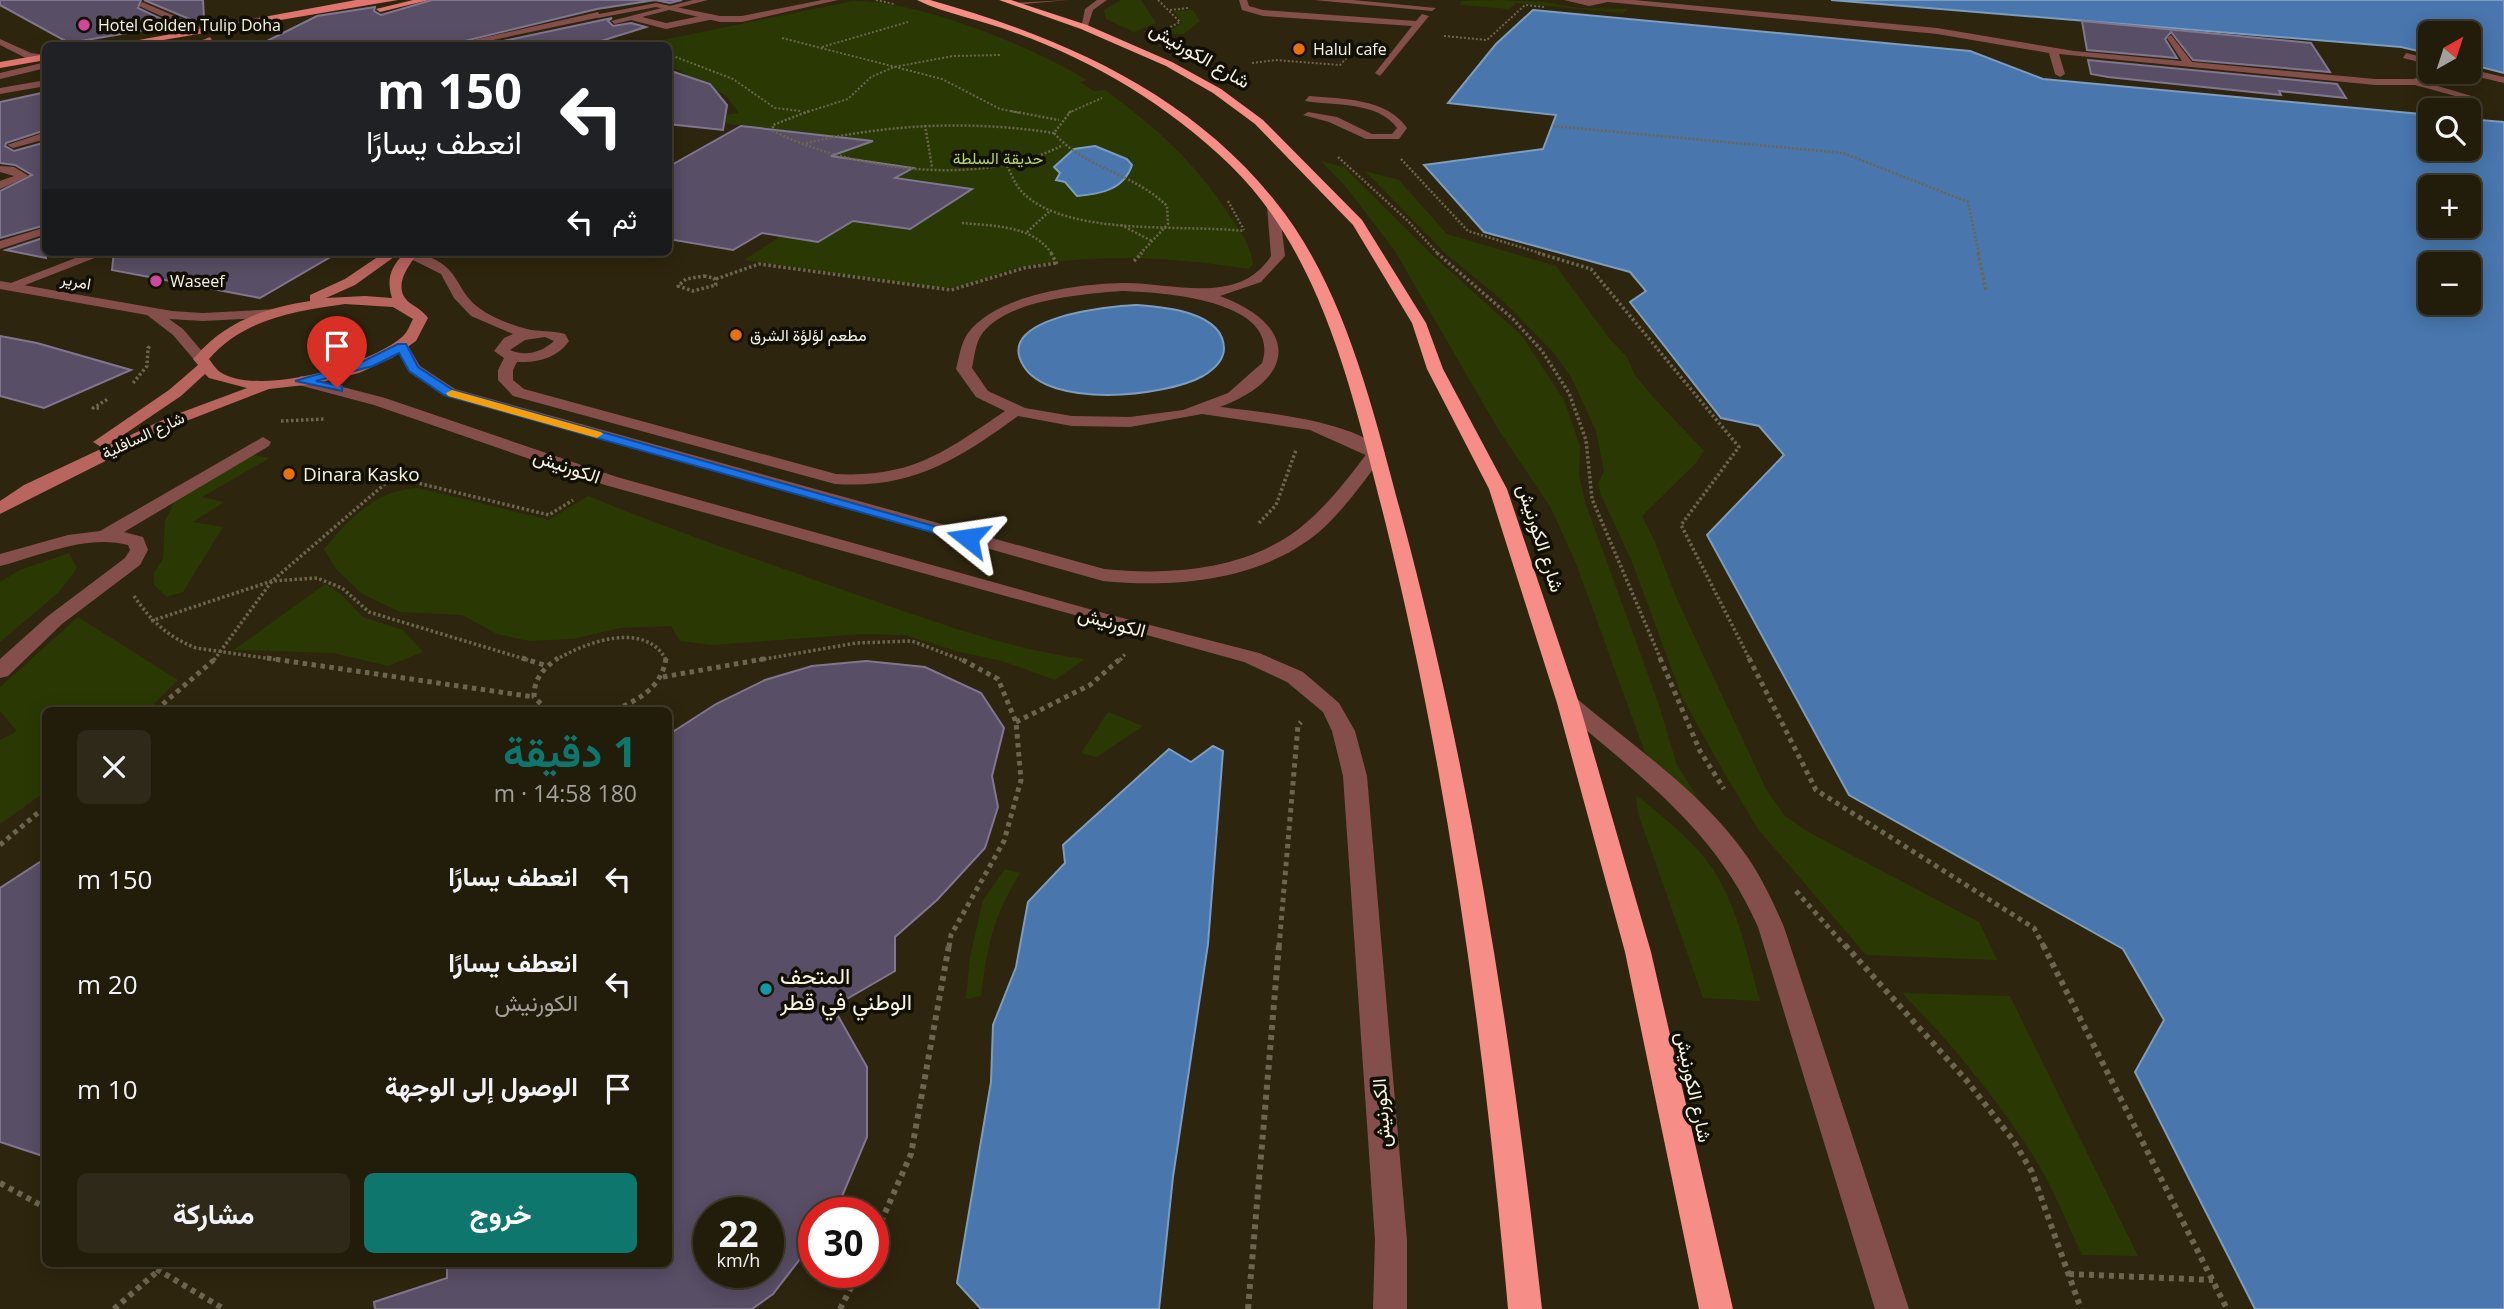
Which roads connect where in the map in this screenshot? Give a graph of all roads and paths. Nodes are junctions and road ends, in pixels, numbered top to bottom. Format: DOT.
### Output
graph roads {
  1 [pos="370,0"];
  2 [pos="394,0"];
  3 [pos="425,0"];
  4 [pos="704,0"];
  5 [pos="834,0"];
  6 [pos="876,0"];
  7 [pos="921,0"];
  8 [pos="1003,0"];
  9 [pos="1065,0"];
  10 [pos="1103,0"];
  11 [pos="1158,0"];
  12 [pos="1242,0"];
  13 [pos="1318,0"];
  14 [pos="1568,0"];
  15 [pos="1608,0"];
  16 [pos="340,3"];
  17 [pos="1014,3"];
  18 [pos="142,4"];
  19 [pos="1434,4"];
  20 [pos="897,5"];
  21 [pos="585,7"];
  22 [pos="675,7"];
  23 [pos="1189,8"];
  24 [pos="1169,10"];
  25 [pos="597,15"];
  26 [pos="632,17"];
  27 [pos="711,17"];
  28 [pos="615,21"];
  29 [pos="910,22"];
  30 [pos="1419,24"];
  31 [pos="1084,27"];
  32 [pos="278,28"];
  33 [pos="200,30"];
  34 [pos="1158,33"];
  35 [pos="777,37"];
  36 [pos="223,38"];
  37 [pos="2171,38"];
  38 [pos="210,40"];
  39 [pos="0,41"];
  40 [pos="132,42"];
  41 [pos="171,42"];
  42 [pos="201,42"];
  43 [pos="205,42"];
  44 [pos="469,42"];
  45 [pos="820,47"];
  46 [pos="12,48"];
  47 [pos="2053,51"];
  48 [pos="1010,55"];
  49 [pos="672,56"];
  50 [pos="2406,56"];
  51 [pos="2418,59"];
  52 [pos="42,60"];
  53 [pos="42,61"];
  54 [pos="42,62"];
  55 [pos="0,64"];
  56 [pos="2189,65"];
  57 [pos="894,67"];
  58 [pos="1380,74"];
  59 [pos="2060,74"];
  60 [pos="2482,75"];
  61 [pos="0,77"];
  62 [pos="2504,80"];
  63 [pos="2418,81"];
  64 [pos="2415,82"];
  65 [pos="42,84"];
  66 [pos="0,91"];
  67 [pos="1107,97"];
  68 [pos="2470,97"];
  69 [pos="1310,99"];
  70 [pos="805,111"];
  71 [pos="1308,115"];
  72 [pos="1059,120"];
  73 [pos="925,125"];
  74 [pos="1553,126"];
  75 [pos="1054,132"];
  76 [pos="42,136"];
  77 [pos="1383,139"];
  78 [pos="13,145"];
  79 [pos="801,145"];
  80 [pos="1064,146"];
  81 [pos="1328,152"];
  82 [pos="1007,166"];
  83 [pos="932,167"];
  84 [pos="0,169"];
  85 [pos="0,185"];
  86 [pos="1223,193"];
  87 [pos="1273,206"];
  88 [pos="1051,210"];
  89 [pos="962,223"];
  90 [pos="1113,223"];
  91 [pos="1168,224"];
  92 [pos="42,231"];
  93 [pos="1027,232"];
  94 [pos="1152,241"];
  95 [pos="0,245"];
  96 [pos="91,256"];
  97 [pos="388,256"];
  98 [pos="408,256"];
  99 [pos="418,256"];
  100 [pos="1138,256"];
  101 [pos="1127,257"];
  102 [pos="1134,261"];
  103 [pos="716,279"];
  104 [pos="5,286"];
  105 [pos="1986,291"];
  106 [pos="1189,292"];
  107 [pos="401,304"];
  108 [pos="146,310"];
  109 [pos="284,311"];
  110 [pos="528,335"];
  111 [pos="402,347"];
  112 [pos="513,357"];
  113 [pos="202,363"];
  114 [pos="300,381"];
  115 [pos="273,384"];
  116 [pos="1016,410"];
  117 [pos="1204,410"];
  118 [pos="331,420"];
  119 [pos="278,422"];
  120 [pos="1306,423"];
  121 [pos="263,443"];
  122 [pos="1376,453"];
  123 [pos="580,496"];
  124 [pos="18,497"];
  125 [pos="0,509"];
  126 [pos="1254,528"];
  127 [pos="105,536"];
  128 [pos="0,560"];
  129 [pos="118,572"];
  130 [pos="272,581"];
  131 [pos="150,621"];
  132 [pos="1138,629"];
  133 [pos="221,654"];
  134 [pos="547,666"];
  135 [pos="0,671"];
  136 [pos="663,677"];
  137 [pos="534,697"];
  138 [pos="1323,697"];
  139 [pos="1568,703"];
  140 [pos="159,707"];
  141 [pos="544,707"];
  142 [pos="621,707"];
  143 [pos="1016,722"];
  144 [pos="1729,797"];
  145 [pos="42,809"];
  146 [pos="0,845"];
  147 [pos="1789,881"];
  148 [pos="0,1183"];
  149 [pos="889,1204"];
  150 [pos="42,1206"];
  151 [pos="154,1267"];
  152 [pos="159,1270"];
  153 [pos="2069,1274"];
  154 [pos="2213,1280"];
  155 [pos="851,1288"];
  156 [pos="114,1309"];
  157 [pos="224,1309"];
  158 [pos="840,1309"];
  159 [pos="1248,1309"];
  160 [pos="1390,1309"];
  161 [pos="1525,1309"];
  162 [pos="1716,1309"];
  163 [pos="1892,1309"];
  164 [pos="2081,1309"];
  165 [pos="2227,1309"];
  1 -- 16 [label="main road"];
  2 -- 41 [label="main road"];
  3 -- 32 [label="main road"];
  4 -- 22 [label="street"];
  5 -- 27 [label="street"];
  6 -- 20 [label="path"];
  7 -- 87 [label="highway"];
  8 -- 17 [label="highway, شارع الكورنيش"];
  9 -- 17 [label="street"];
  10 -- 31 [label="street"];
  11 -- 24 [label="path"];
  12 -- 30 [label="street"];
  13 -- 19 [label="street"];
  14 -- 15 [label="street"];
  15 -- 47 [label="street"];
  16 -- 33 [label="main road"];
  17 -- 31 [label="highway, شارع الكورنيش"];
  18 -- 33 [label="street"];
  19 -- 30 [label="street"];
  21 -- 25 [label="street"];
  22 -- 25 [label="street"];
  22 -- 26 [label="street"];
  22 -- 27 [label="street"];
  23 -- 24 [label="path"];
  24 -- 34 [label="path"];
  25 -- 44 [label="street"];
  26 -- 27 [label="street"];
  26 -- 28 [label="street"];
  29 -- 45 [label="path"];
  30 -- 58 [label="street"];
  31 -- 139 [label="highway, شارع الكورنيش"];
  33 -- 40 [label="main road"];
  35 -- 45 [label="path"];
  36 -- 38 [label="main road"];
  37 -- 56 [label="street"];
  38 -- 42 [label="main road"];
  38 -- 43 [label="street"];
  39 -- 46 [label="street"];
  45 -- 57 [label="path"];
  46 -- 52 [label="street"];
  46 -- 55 [label="street"];
  47 -- 56 [label="street"];
  47 -- 59 [label="street"];
  48 -- 57 [label="path"];
  49 -- 70 [label="path"];
  50 -- 51 [label="street"];
  53 -- 55 [label="main road"];
  54 -- 61 [label="main road"];
  56 -- 64 [label="street"];
  57 -- 70 [label="path"];
  57 -- 72 [label="path"];
  60 -- 62 [label="street"];
  63 -- 64 [label="street"];
  64 -- 68 [label="street"];
  65 -- 66 [label="street"];
  67 -- 72 [label="path"];
  69 -- 77 [label="street"];
  70 -- 79 [label="path"];
  71 -- 77 [label="street"];
  72 -- 75 [label="path"];
  73 -- 75 [label="path"];
  73 -- 79 [label="path"];
  73 -- 83 [label="path"];
  74 -- 105 [label="path"];
  75 -- 80 [label="path"];
  76 -- 78 [label="street"];
  77 -- 154 [label="path"];
  79 -- 83 [label="path"];
  80 -- 82 [label="path"];
  80 -- 91 [label="path"];
  81 -- 144 [label="path"];
  82 -- 83 [label="path"];
  82 -- 88 [label="path"];
  84 -- 85 [label="street"];
  86 -- 91 [label="path"];
  87 -- 106 [label="street"];
  87 -- 122 [label="highway"];
  88 -- 90 [label="path"];
  88 -- 93 [label="path"];
  89 -- 93 [label="path"];
  90 -- 91 [label="path"];
  90 -- 94 [label="path"];
  91 -- 94 [label="path"];
  92 -- 95 [label="street"];
  93 -- 103 [label="path"];
  94 -- 100 [label="path"];
  96 -- 104 [label="street"];
  97 -- 109 [label="street"];
  98 -- 107 [label="street"];
  99 -- 110 [label="street"];
  100 -- 101 [label="path"];
  100 -- 102 [label="path"];
  103 -- 103 [label="path"];
  104 -- 108 [label="street, امرير"];
  106 -- 116 [label="street"];
  106 -- 117 [label="street"];
  107 -- 109 [label="street"];
  107 -- 111 [label="street"];
  108 -- 109 [label="street, امرير"];
  108 -- 113 [label="street, امرير"];
  109 -- 113 [label="street, شارع السافلية"];
  110 -- 112 [label="street"];
  110 -- 112 [label="street"];
  111 -- 114 [label="street"];
  111 -- 122 [label="street, الكورنيش"];
  112 -- 116 [label="street"];
  113 -- 115 [label="street"];
  113 -- 124 [label="street, شارع السافلية"];
  114 -- 115 [label="street"];
  114 -- 132 [label="street, الكورنيش"];
  115 -- 124 [label="street, شارع السافلية"];
  116 -- 117 [label="street"];
  117 -- 120 [label="street"];
  118 -- 119 [label="path"];
  120 -- 122 [label="street"];
  120 -- 126 [label="path"];
  121 -- 127 [label="street"];
  122 -- 161 [label="highway"];
  123 -- 130 [label="path"];
  124 -- 125 [label="street, شارع السافلية"];
  127 -- 128 [label="street"];
  127 -- 129 [label="street"];
  129 -- 131 [label="path"];
  129 -- 135 [label="street"];
  130 -- 131 [label="path"];
  130 -- 133 [label="path"];
  130 -- 134 [label="path"];
  131 -- 133 [label="path"];
  132 -- 138 [label="street, الكورنيش"];
  132 -- 143 [label="path"];
  133 -- 137 [label="path"];
  133 -- 140 [label="path"];
  134 -- 136 [label="path"];
  134 -- 137 [label="path"];
  136 -- 142 [label="path"];
  136 -- 143 [label="path"];
  137 -- 141 [label="path"];
  138 -- 159 [label="path"];
  138 -- 160 [label="street, الكورنيش"];
  139 -- 162 [label="highway, شارع الكورنيش"];
  139 -- 163 [label="street"];
  143 -- 149 [label="path"];
  145 -- 146 [label="path"];
  147 -- 153 [label="path"];
  148 -- 150 [label="path"];
  151 -- 152 [label="path"];
  152 -- 156 [label="path"];
  152 -- 157 [label="path"];
  153 -- 154 [label="path"];
  153 -- 164 [label="path"];
  154 -- 165 [label="path"];
  155 -- 158 [label="path"];
}
